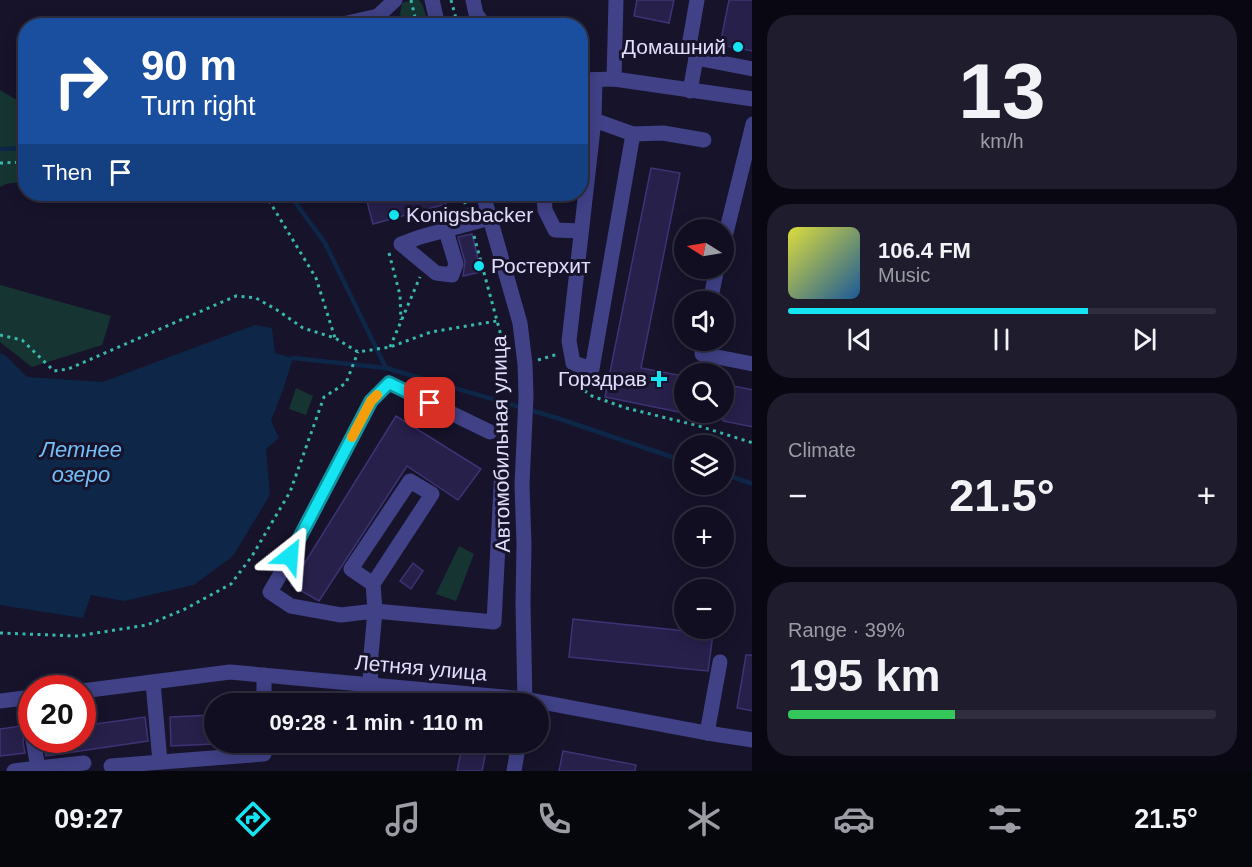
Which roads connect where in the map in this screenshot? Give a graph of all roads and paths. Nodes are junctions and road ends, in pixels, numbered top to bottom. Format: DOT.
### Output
graph roads {
  1 [pos="395,0"];
  2 [pos="411,0"];
  3 [pos="432,0"];
  4 [pos="451,0"];
  5 [pos="473,0"];
  6 [pos="616,0"];
  7 [pos="697,0"];
  8 [pos="382,18"];
  9 [pos="415,18"];
  10 [pos="436,18"];
  11 [pos="456,18"];
  12 [pos="479,18"];
  13 [pos="696,58"];
  14 [pos="752,69"];
  15 [pos="614,79"];
  16 [pos="588,80"];
  17 [pos="690,91"];
  18 [pos="752,99"];
  19 [pos="594,120"];
  20 [pos="752,128"];
  21 [pos="633,134"];
  22 [pos="704,140"];
  23 [pos="588,142"];
  24 [pos="18,162"];
  25 [pos="0,163"];
  26 [pos="269,201"];
  27 [pos="464,201"];
  28 [pos="485,201"];
  29 [pos="544,201"];
  30 [pos="583,201"];
  31 [pos="490,218"];
  32 [pos="729,219"];
  33 [pos="471,224"];
  34 [pos="446,231"];
  35 [pos="581,231"];
  36 [pos="386,244"];
  37 [pos="425,264"];
  38 [pos="401,321"];
  39 [pos="497,321"];
  40 [pos="0,335"];
  41 [pos="335,338"];
  42 [pos="390,347"];
  43 [pos="702,351"];
  44 [pos="358,352"];
  45 [pos="572,357"];
  46 [pos="525,364"];
  47 [pos="752,364"];
  48 [pos="509,365"];
  49 [pos="490,432"];
  50 [pos="752,443"];
  51 [pos="502,468"];
  52 [pos="373,584"];
  53 [pos="375,611"];
  54 [pos="0,633"];
  55 [pos="720,662"];
  56 [pos="264,675"];
  57 [pos="153,682"];
  58 [pos="371,685"];
  59 [pos="96,689"];
  60 [pos="264,693"];
  61 [pos="448,693"];
  62 [pos="525,693"];
  63 [pos="18,699"];
  64 [pos="0,701"];
  65 [pos="549,705"];
  66 [pos="707,733"];
  67 [pos="752,740"];
  68 [pos="35,753"];
  69 [pos="264,753"];
  70 [pos="517,753"];
  71 [pos="160,762"];
  72 [pos="84,763"];
  73 [pos="111,766"];
  74 [pos="38,768"];
  75 [pos="14,771"];
  76 [pos="514,771"];
  1 -- 8 [label="street"];
  2 -- 9 [label="path"];
  3 -- 10 [label="street"];
  4 -- 11 [label="path"];
  5 -- 12 [label="street"];
  6 -- 15 [label="street"];
  7 -- 13 [label="street"];
  13 -- 14 [label="street"];
  13 -- 17 [label="street"];
  15 -- 16 [label="street"];
  15 -- 17 [label="street"];
  16 -- 19 [label="street"];
  17 -- 18 [label="street"];
  19 -- 21 [label="street"];
  19 -- 23 [label="street"];
  20 -- 32 [label="street"];
  21 -- 22 [label="street"];
  21 -- 45 [label="street"];
  24 -- 25 [label="path"];
  26 -- 41 [label="path"];
  27 -- 33 [label="path"];
  28 -- 31 [label="street, Автомобильная улица"];
  29 -- 35 [label="street"];
  30 -- 35 [label="street"];
  31 -- 33 [label="street"];
  31 -- 46 [label="street, Автомобильная улица"];
  33 -- 34 [label="street"];
  33 -- 39 [label="path"];
  34 -- 37 [label="street"];
  34 -- 37 [label="street"];
  35 -- 45 [label="street"];
  36 -- 38 [label="path"];
  37 -- 38 [label="path"];
  38 -- 42 [label="path"];
  39 -- 42 [label="path"];
  39 -- 48 [label="path"];
  40 -- 41 [label="path"];
  41 -- 44 [label="path"];
  42 -- 44 [label="path"];
  43 -- 47 [label="street"];
  44 -- 54 [label="path"];
  45 -- 46 [label="path"];
  45 -- 50 [label="path"];
  46 -- 62 [label="street, Автомобильная улица"];
  49 -- 53 [label="street"];
  51 -- 53 [label="street"];
  52 -- 52 [label="street"];
  52 -- 53 [label="street"];
  53 -- 58 [label="street"];
  55 -- 66 [label="street"];
  56 -- 57 [label="street, Летняя улица"];
  56 -- 58 [label="street, Летняя улица"];
  56 -- 60 [label="street"];
  57 -- 59 [label="street, Летняя улица"];
  57 -- 71 [label="street"];
  58 -- 61 [label="street, Летняя улица"];
  63 -- 64 [label="street"];
  65 -- 66 [label="street, Летняя улица"];
  66 -- 67 [label="street, Летняя улица"];
  68 -- 74 [label="street"];
  69 -- 71 [label="street"];
  70 -- 76 [label="street"];
  71 -- 73 [label="street"];
  72 -- 74 [label="street"];
  74 -- 75 [label="street"];
}
